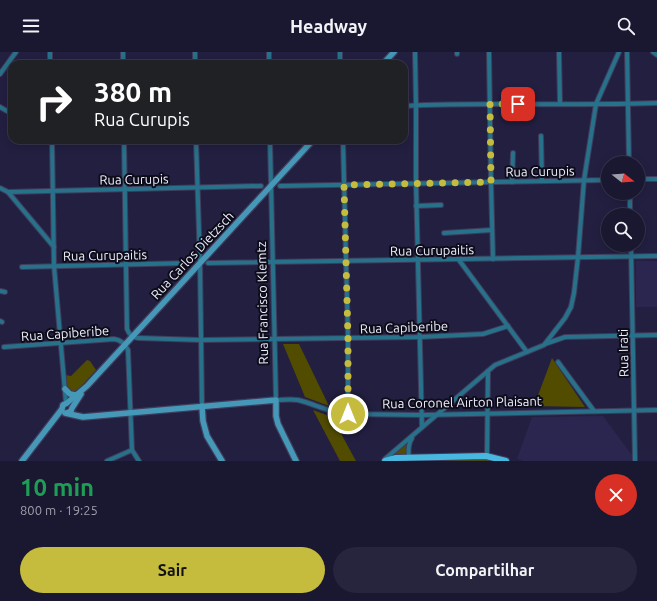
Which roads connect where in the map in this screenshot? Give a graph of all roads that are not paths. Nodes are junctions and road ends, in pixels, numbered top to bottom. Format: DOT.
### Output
graph roads {
  1 [pos="394,52"];
  2 [pos="415,52"];
  3 [pos="489,52"];
  4 [pos="559,52"];
  5 [pos="619,52"];
  6 [pos="627,52"];
  7 [pos="653,52"];
  8 [pos="657,55"];
  9 [pos="387,60"];
  10 [pos="8,63"];
  11 [pos="0,74"];
  12 [pos="657,103"];
  13 [pos="490,104"];
  14 [pos="560,104"];
  15 [pos="596,104"];
  16 [pos="628,104"];
  17 [pos="416,105"];
  18 [pos="408,106"];
  19 [pos="541,136"];
  20 [pos="52,144"];
  21 [pos="124,144"];
  22 [pos="196,144"];
  23 [pos="270,144"];
  24 [pos="309,144"];
  25 [pos="343,144"];
  26 [pos="513,153"];
  27 [pos="629,156"];
  28 [pos="645,179"];
  29 [pos="657,179"];
  30 [pos="584,180"];
  31 [pos="601,180"];
  32 [pos="542,181"];
  33 [pos="491,182"];
  34 [pos="512,182"];
  35 [pos="416,183"];
  36 [pos="344,185"];
  37 [pos="261,186"];
  38 [pos="271,186"];
  39 [pos="280,186"];
  40 [pos="0,188"];
  41 [pos="197,188"];
  42 [pos="125,189"];
  43 [pos="53,191"];
  44 [pos="8,192"];
  45 [pos="441,205"];
  46 [pos="416,206"];
  47 [pos="492,230"];
  48 [pos="444,233"];
  49 [pos="54,247"];
  50 [pos="631,252"];
  51 [pos="631,256"];
  52 [pos="657,256"];
  53 [pos="578,257"];
  54 [pos="493,259"];
  55 [pos="418,260"];
  56 [pos="459,260"];
  57 [pos="346,261"];
  58 [pos="273,262"];
  59 [pos="189,263"];
  60 [pos="200,263"];
  61 [pos="208,263"];
  62 [pos="126,264"];
  63 [pos="54,266"];
  64 [pos="22,267"];
  65 [pos="0,291"];
  66 [pos="6,292"];
  67 [pos="508,326"];
  68 [pos="657,335"];
  69 [pos="132,336"];
  70 [pos="632,336"];
  71 [pos="348,338"];
  72 [pos="420,338"];
  73 [pos="200,340"];
  74 [pos="274,340"];
  75 [pos="61,342"];
  76 [pos="125,344"];
  77 [pos="544,345"];
  78 [pos="4,348"];
  79 [pos="527,352"];
  80 [pos="558,362"];
  81 [pos="488,371"];
  82 [pos="86,386"];
  83 [pos="64,389"];
  84 [pos="76,395"];
  85 [pos="276,400"];
  86 [pos="68,405"];
  87 [pos="202,406"];
  88 [pos="657,410"];
  89 [pos="594,411"];
  90 [pos="634,411"];
  91 [pos="65,412"];
  92 [pos="130,413"];
  93 [pos="348,414"];
  94 [pos="487,414"];
  95 [pos="423,415"];
  96 [pos="437,415"];
  97 [pos="79,416"];
  98 [pos="422,427"];
  99 [pos="413,436"];
  100 [pos="132,450"];
  101 [pos="487,456"];
  102 [pos="411,459"];
  103 [pos="294,460"];
  104 [pos="22,461"];
  105 [pos="107,461"];
  106 [pos="139,461"];
  107 [pos="222,461"];
  108 [pos="384,461"];
  109 [pos="506,461"];
  110 [pos="634,461"];
  1 -- 9 [label="street"];
  2 -- 17 [label="street"];
  3 -- 13 [label="street"];
  4 -- 14 [label="street"];
  5 -- 15 [label="street"];
  6 -- 16 [label="street"];
  7 -- 8 [label="street"];
  10 -- 11 [label="street"];
  12 -- 16 [label="street"];
  13 -- 14 [label="street"];
  13 -- 17 [label="street"];
  13 -- 33 [label="street"];
  14 -- 15 [label="street"];
  15 -- 16 [label="street"];
  15 -- 30 [label="street"];
  16 -- 27 [label="street"];
  17 -- 18 [label="street"];
  17 -- 35 [label="street"];
  19 -- 32 [label="street"];
  20 -- 43 [label="street"];
  21 -- 42 [label="street"];
  22 -- 41 [label="street"];
  23 -- 38 [label="street, Rua Francisco Klemtz"];
  24 -- 38 [label="street, Rua Carlos Dietzsch"];
  25 -- 36 [label="street"];
  26 -- 34 [label="street"];
  28 -- 29 [label="street"];
  30 -- 31 [label="street, Rua Curupis"];
  30 -- 32 [label="street, Rua Curupis"];
  30 -- 53 [label="street"];
  32 -- 34 [label="street, Rua Curupis"];
  33 -- 34 [label="street, Rua Curupis"];
  33 -- 35 [label="street, Rua Curupis"];
  33 -- 47 [label="street"];
  35 -- 36 [label="street, Rua Curupis"];
  35 -- 46 [label="street"];
  36 -- 39 [label="street, Rua Curupis"];
  36 -- 57 [label="street"];
  37 -- 41 [label="street, Rua Curupis"];
  38 -- 58 [label="street, Rua Francisco Klemtz"];
  38 -- 60 [label="street, Rua Carlos Dietzsch"];
  40 -- 44 [label="street"];
  41 -- 42 [label="street, Rua Curupis"];
  41 -- 60 [label="street"];
  42 -- 43 [label="street, Rua Curupis"];
  42 -- 62 [label="street"];
  43 -- 44 [label="street, Rua Curupis"];
  43 -- 49 [label="street"];
  44 -- 49 [label="street"];
  45 -- 46 [label="street"];
  46 -- 55 [label="street"];
  47 -- 48 [label="street"];
  47 -- 54 [label="street"];
  49 -- 63 [label="street"];
  50 -- 51 [label="street, Rua Irati"];
  51 -- 52 [label="street, Rua Curupaitis"];
  51 -- 53 [label="street, Rua Curupaitis"];
  51 -- 70 [label="street, Rua Irati"];
  53 -- 54 [label="street, Rua Curupaitis"];
  53 -- 77 [label="street"];
  54 -- 56 [label="street, Rua Curupaitis"];
  55 -- 56 [label="street, Rua Curupaitis"];
  55 -- 57 [label="street, Rua Curupaitis"];
  55 -- 72 [label="street"];
  56 -- 67 [label="street"];
  57 -- 58 [label="street, Rua Curupaitis"];
  57 -- 71 [label="street"];
  58 -- 61 [label="street, Rua Curupaitis"];
  58 -- 74 [label="street, Rua Francisco Klemtz"];
  59 -- 62 [label="street, Rua Curupaitis"];
  60 -- 69 [label="street, Rua Carlos Dietzsch"];
  60 -- 73 [label="street"];
  62 -- 63 [label="street, Rua Curupaitis"];
  62 -- 69 [label="street"];
  63 -- 64 [label="street, Rua Curupaitis"];
  63 -- 75 [label="street"];
  65 -- 66 [label="street"];
  67 -- 72 [label="street, Rua Capiberibe"];
  67 -- 79 [label="street"];
  68 -- 70 [label="street"];
  69 -- 73 [label="street, Rua Capiberibe"];
  69 -- 76 [label="street, Rua Carlos Dietzsch"];
  70 -- 77 [label="street"];
  70 -- 90 [label="street, Rua Irati"];
  71 -- 72 [label="street, Rua Capiberibe"];
  71 -- 74 [label="street, Rua Capiberibe"];
  71 -- 93 [label="street"];
  72 -- 95 [label="street"];
  73 -- 74 [label="street, Rua Capiberibe"];
  73 -- 87 [label="street"];
  74 -- 85 [label="street, Rua Francisco Klemtz"];
  75 -- 76 [label="street, Rua Capiberibe"];
  75 -- 78 [label="street, Rua Capiberibe"];
  75 -- 83 [label="street"];
  76 -- 82 [label="street, Rua Carlos Dietzsch"];
  76 -- 92 [label="street"];
  77 -- 79 [label="street"];
  79 -- 81 [label="street"];
  80 -- 89 [label="street"];
  81 -- 94 [label="street"];
  81 -- 96 [label="street"];
  82 -- 84 [label="street, Rua Carlos Dietzsch"];
  82 -- 86 [label="street, Rua Carlos Dietzsch"];
  83 -- 84 [label="street"];
  83 -- 86 [label="street"];
  84 -- 86 [label="street, Rua Carlos Dietzsch"];
  85 -- 87 [label="street, Rua Coronel Airton Plaisant"];
  85 -- 93 [label="street, Rua Coronel Airton Plaisant"];
  85 -- 103 [label="street, Rua Francisco Klemtz"];
  86 -- 91 [label="street, Rua Carlos Dietzsch"];
  86 -- 97 [label="street"];
  87 -- 92 [label="street, Rua Coronel Airton Plaisant"];
  87 -- 107 [label="street"];
  88 -- 90 [label="street, Rua Coronel Airton Plaisant"];
  89 -- 90 [label="street, Rua Coronel Airton Plaisant"];
  89 -- 94 [label="street, Rua Coronel Airton Plaisant"];
  90 -- 110 [label="street, Rua Irati"];
  91 -- 97 [label="street, Rua Coronel Airton Plaisant"];
  91 -- 104 [label="street, Rua Carlos Dietzsch"];
  92 -- 97 [label="street, Rua Coronel Airton Plaisant"];
  92 -- 100 [label="street"];
  93 -- 95 [label="street, Rua Coronel Airton Plaisant"];
  94 -- 96 [label="street, Rua Coronel Airton Plaisant"];
  94 -- 101 [label="street"];
  95 -- 96 [label="street, Rua Coronel Airton Plaisant"];
  95 -- 98 [label="street"];
  96 -- 98 [label="street"];
  98 -- 99 [label="street"];
  99 -- 102 [label="street"];
  99 -- 108 [label="street"];
  100 -- 105 [label="street"];
  100 -- 106 [label="street"];
  101 -- 102 [label="main road"];
  101 -- 109 [label="main road"];
  102 -- 108 [label="main road"];
}
